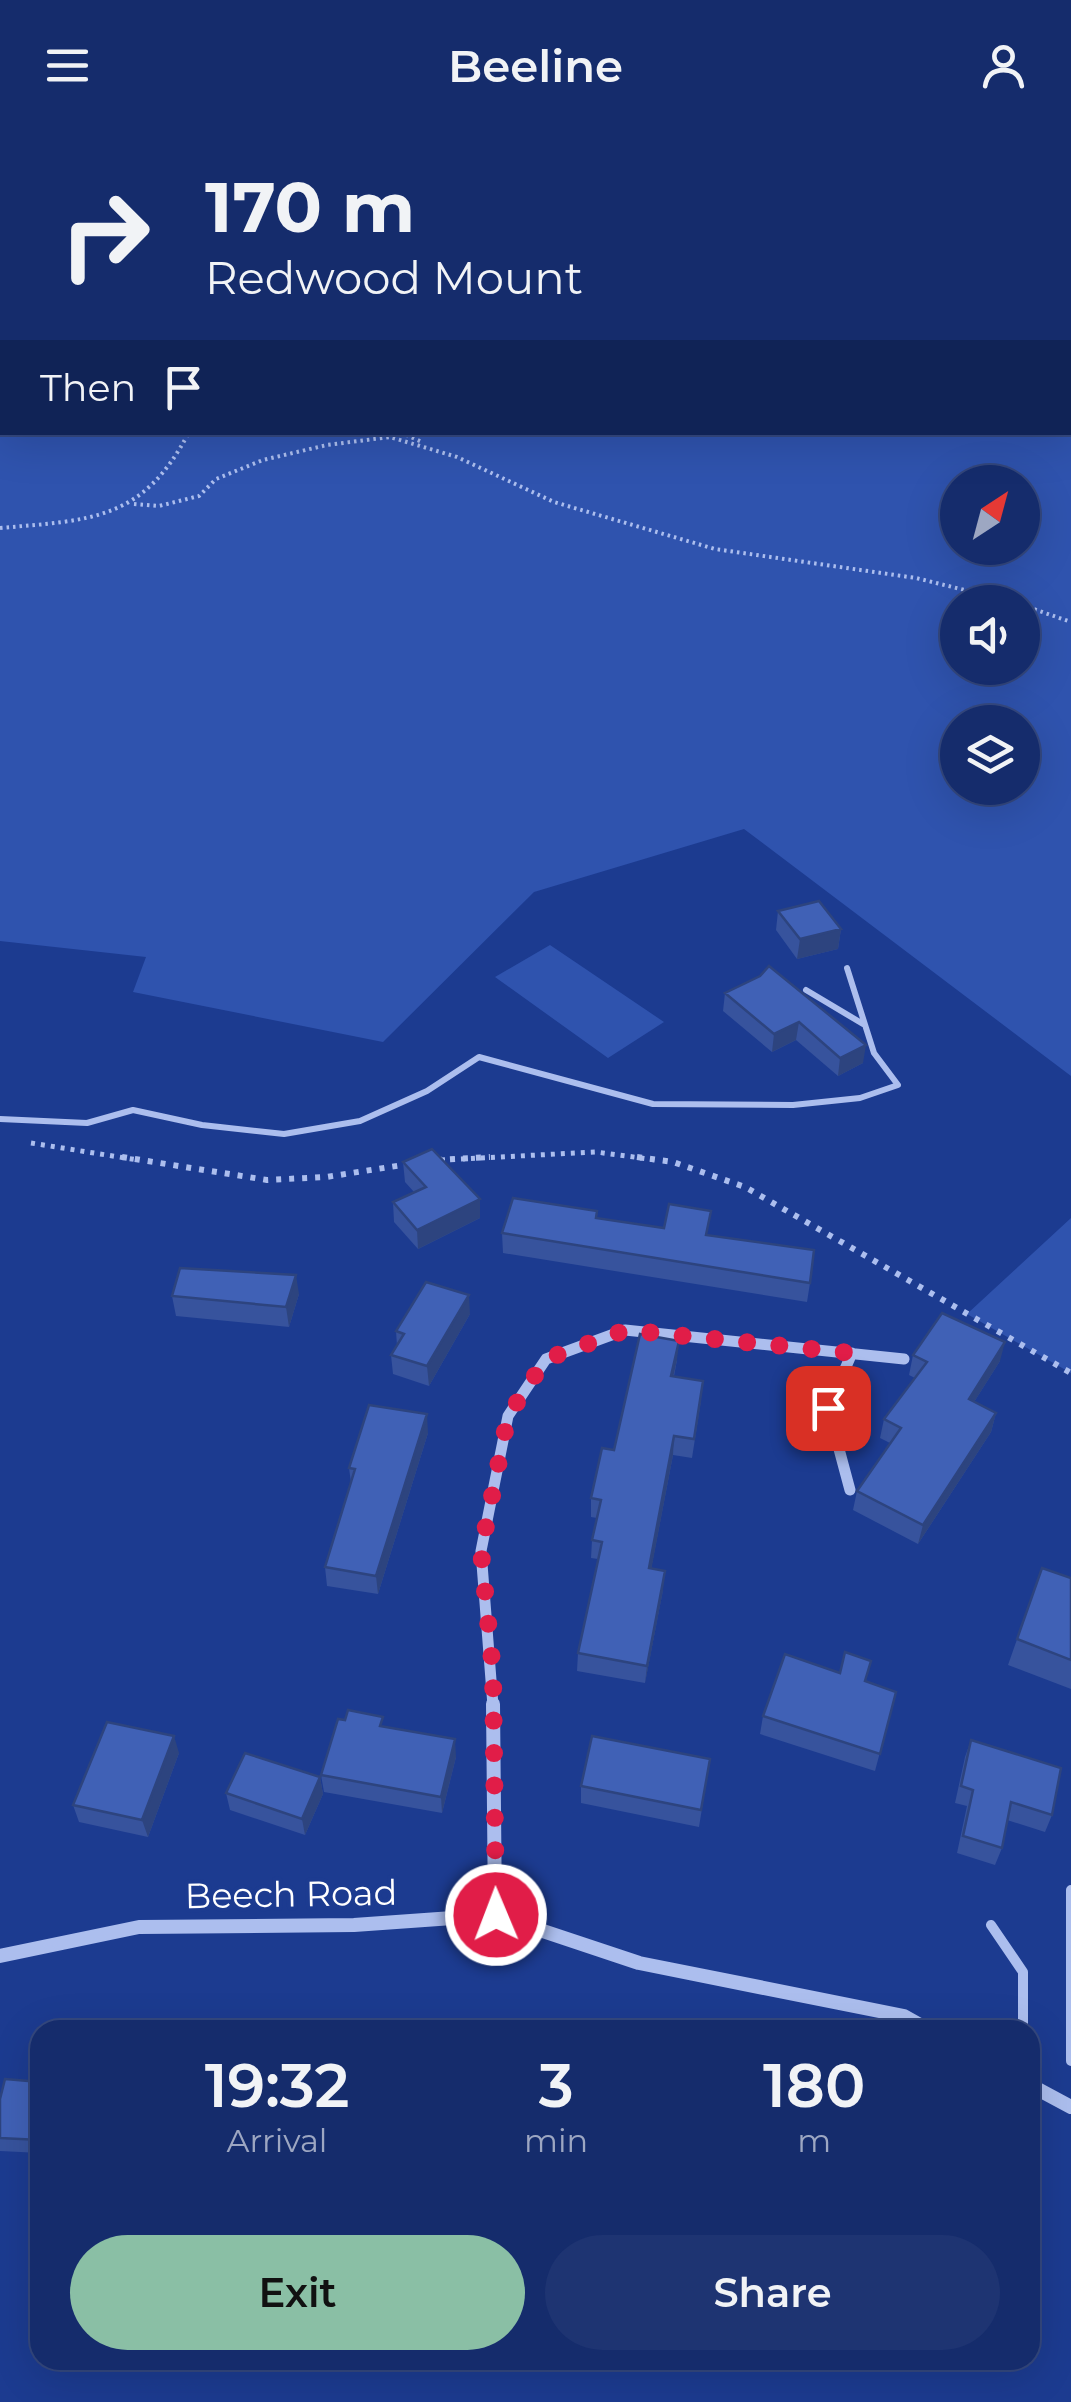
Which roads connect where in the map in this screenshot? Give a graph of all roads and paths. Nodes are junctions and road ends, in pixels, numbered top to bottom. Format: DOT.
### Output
graph roads {
  1 [pos="187,435"];
  2 [pos="411,435"];
  3 [pos="432,448"];
  4 [pos="134,504"];
  5 [pos="0,528"];
  6 [pos="944,585"];
  7 [pos="1040,611"];
  8 [pos="1071,622"];
  9 [pos="848,968"];
  10 [pos="806,990"];
  11 [pos="862,1024"];
  12 [pos="0,1119"];
  13 [pos="19,1141"];
  14 [pos="852,1353"];
  15 [pos="904,1359"];
  16 [pos="1071,1373"];
  17 [pos="850,1490"];
  18 [pos="1071,1890"];
  19 [pos="496,1915"];
  20 [pos="991,1925"];
  21 [pos="0,1956"];
  22 [pos="911,2020"];
  23 [pos="1023,2020"];
  24 [pos="1071,2061"];
  25 [pos="1040,2089"];
  26 [pos="1071,2106"];
  1 -- 4 [label="path"];
  2 -- 3 [label="path"];
  3 -- 4 [label="path"];
  3 -- 6 [label="path"];
  4 -- 5 [label="path"];
  7 -- 8 [label="path"];
  9 -- 11 [label="lane"];
  10 -- 11 [label="lane"];
  11 -- 12 [label="lane"];
  13 -- 16 [label="path"];
  14 -- 15 [label="street"];
  14 -- 17 [label="street"];
  14 -- 19 [label="street"];
  18 -- 24 [label="lane"];
  19 -- 21 [label="street, Beech Road"];
  19 -- 22 [label="street, Beech Road"];
  20 -- 23 [label="lane"];
  25 -- 26 [label="street"];
}
